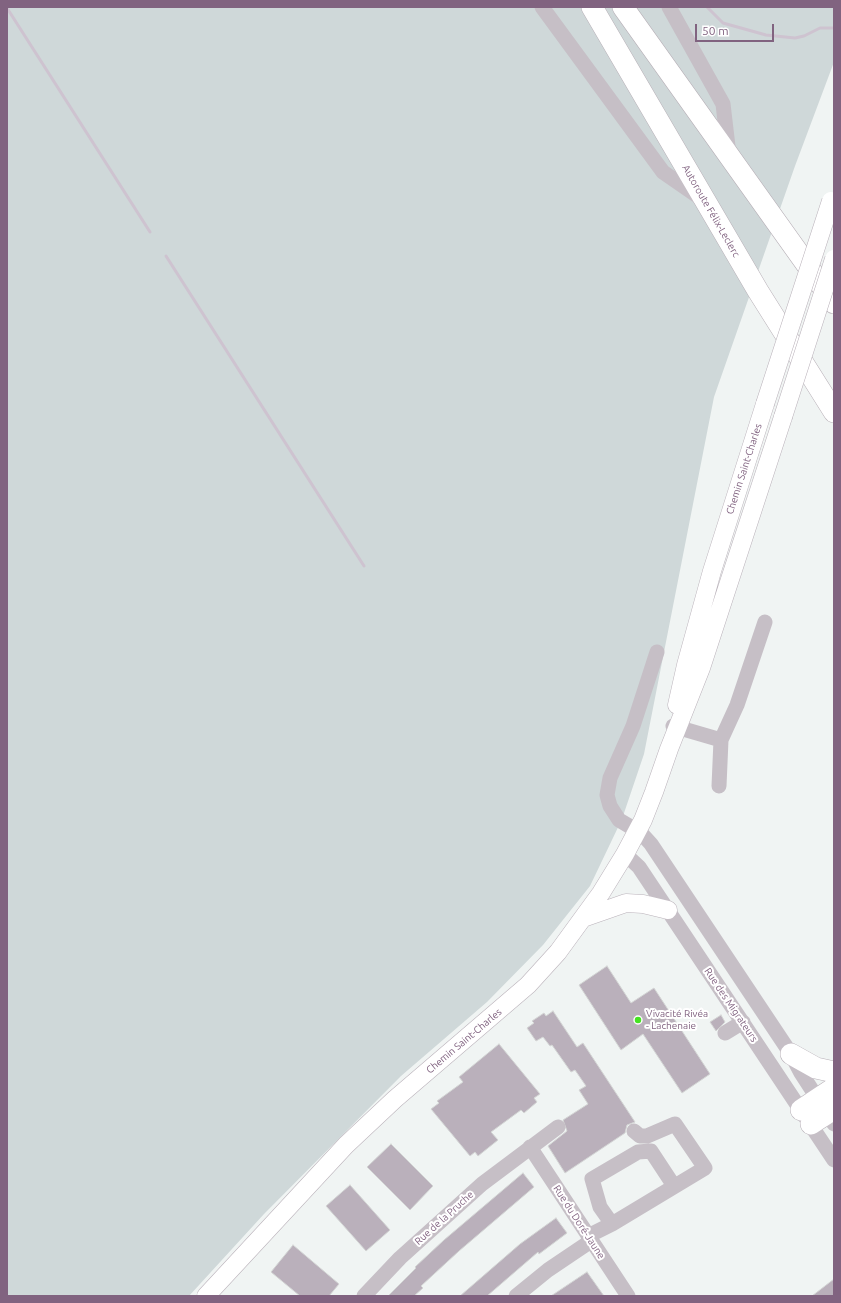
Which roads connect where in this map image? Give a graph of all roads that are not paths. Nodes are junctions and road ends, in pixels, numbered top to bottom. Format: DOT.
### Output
graph roads {
  1 [pos="542,7"];
  2 [pos="592,7"];
  3 [pos="623,7"];
  4 [pos="669,7"];
  5 [pos="730,156"];
  6 [pos="833,197"];
  7 [pos="706,202"];
  8 [pos="834,259"];
  9 [pos="834,303"];
  10 [pos="834,412"];
  11 [pos="765,622"];
  12 [pos="657,652"];
  13 [pos="676,726"];
  14 [pos="721,740"];
  15 [pos="720,786"];
  16 [pos="637,831"];
  17 [pos="625,854"];
  18 [pos="668,910"];
  19 [pos="583,918"];
  20 [pos="743,1022"];
  21 [pos="725,1033"];
  22 [pos="791,1054"];
  23 [pos="834,1072"];
  24 [pos="823,1110"];
  25 [pos="558,1127"];
  26 [pos="634,1131"];
  27 [pos="530,1147"];
  28 [pos="834,1160"];
  29 [pos="674,1186"];
  30 [pos="612,1224"];
  31 [pos="590,1238"];
  32 [pos="206,1296"];
  33 [pos="364,1296"];
  34 [pos="516,1296"];
  35 [pos="628,1296"];
  1 -- 7 [label="street"];
  2 -- 7 [label="highway, Autoroute Félix-Leclerc"];
  3 -- 5 [label="highway"];
  4 -- 5 [label="street"];
  5 -- 9 [label="highway"];
  6 -- 13 [label="main road, Chemin Saint-Charles, bridge"];
  7 -- 10 [label="highway, Autoroute Félix-Leclerc"];
  8 -- 13 [label="main road, Chemin Saint-Charles, bridge"];
  11 -- 14 [label="street"];
  12 -- 16 [label="street, Rue des Migrateurs"];
  13 -- 14 [label="street"];
  13 -- 16 [label="main road, Chemin Saint-Charles"];
  14 -- 15 [label="street"];
  16 -- 17 [label="main road, Chemin Saint-Charles"];
  16 -- 22 [label="street, Rue des Migrateurs"];
  17 -- 18 [label="street, Rue des Migrateurs"];
  17 -- 19 [label="main road, Chemin Saint-Charles"];
  18 -- 19 [label="main road"];
  18 -- 20 [label="street, Rue des Migrateurs"];
  19 -- 32 [label="main road, Chemin Saint-Charles"];
  20 -- 21 [label="street"];
  20 -- 24 [label="street, Rue des Migrateurs"];
  22 -- 23 [label="highway"];
  22 -- 24 [label="street, Rue des Migrateurs"];
  24 -- 28 [label="street, Rue des Migrateurs"];
  25 -- 27 [label="street, Rue de la Pruche"];
  26 -- 29 [label="street"];
  27 -- 31 [label="street, Rue du Doré-Jaune"];
  27 -- 33 [label="street, Rue de la Pruche"];
  29 -- 30 [label="street"];
  29 -- 30 [label="street"];
  30 -- 31 [label="street"];
  31 -- 34 [label="street"];
  31 -- 35 [label="street, Rue du Doré-Jaune"];
}
